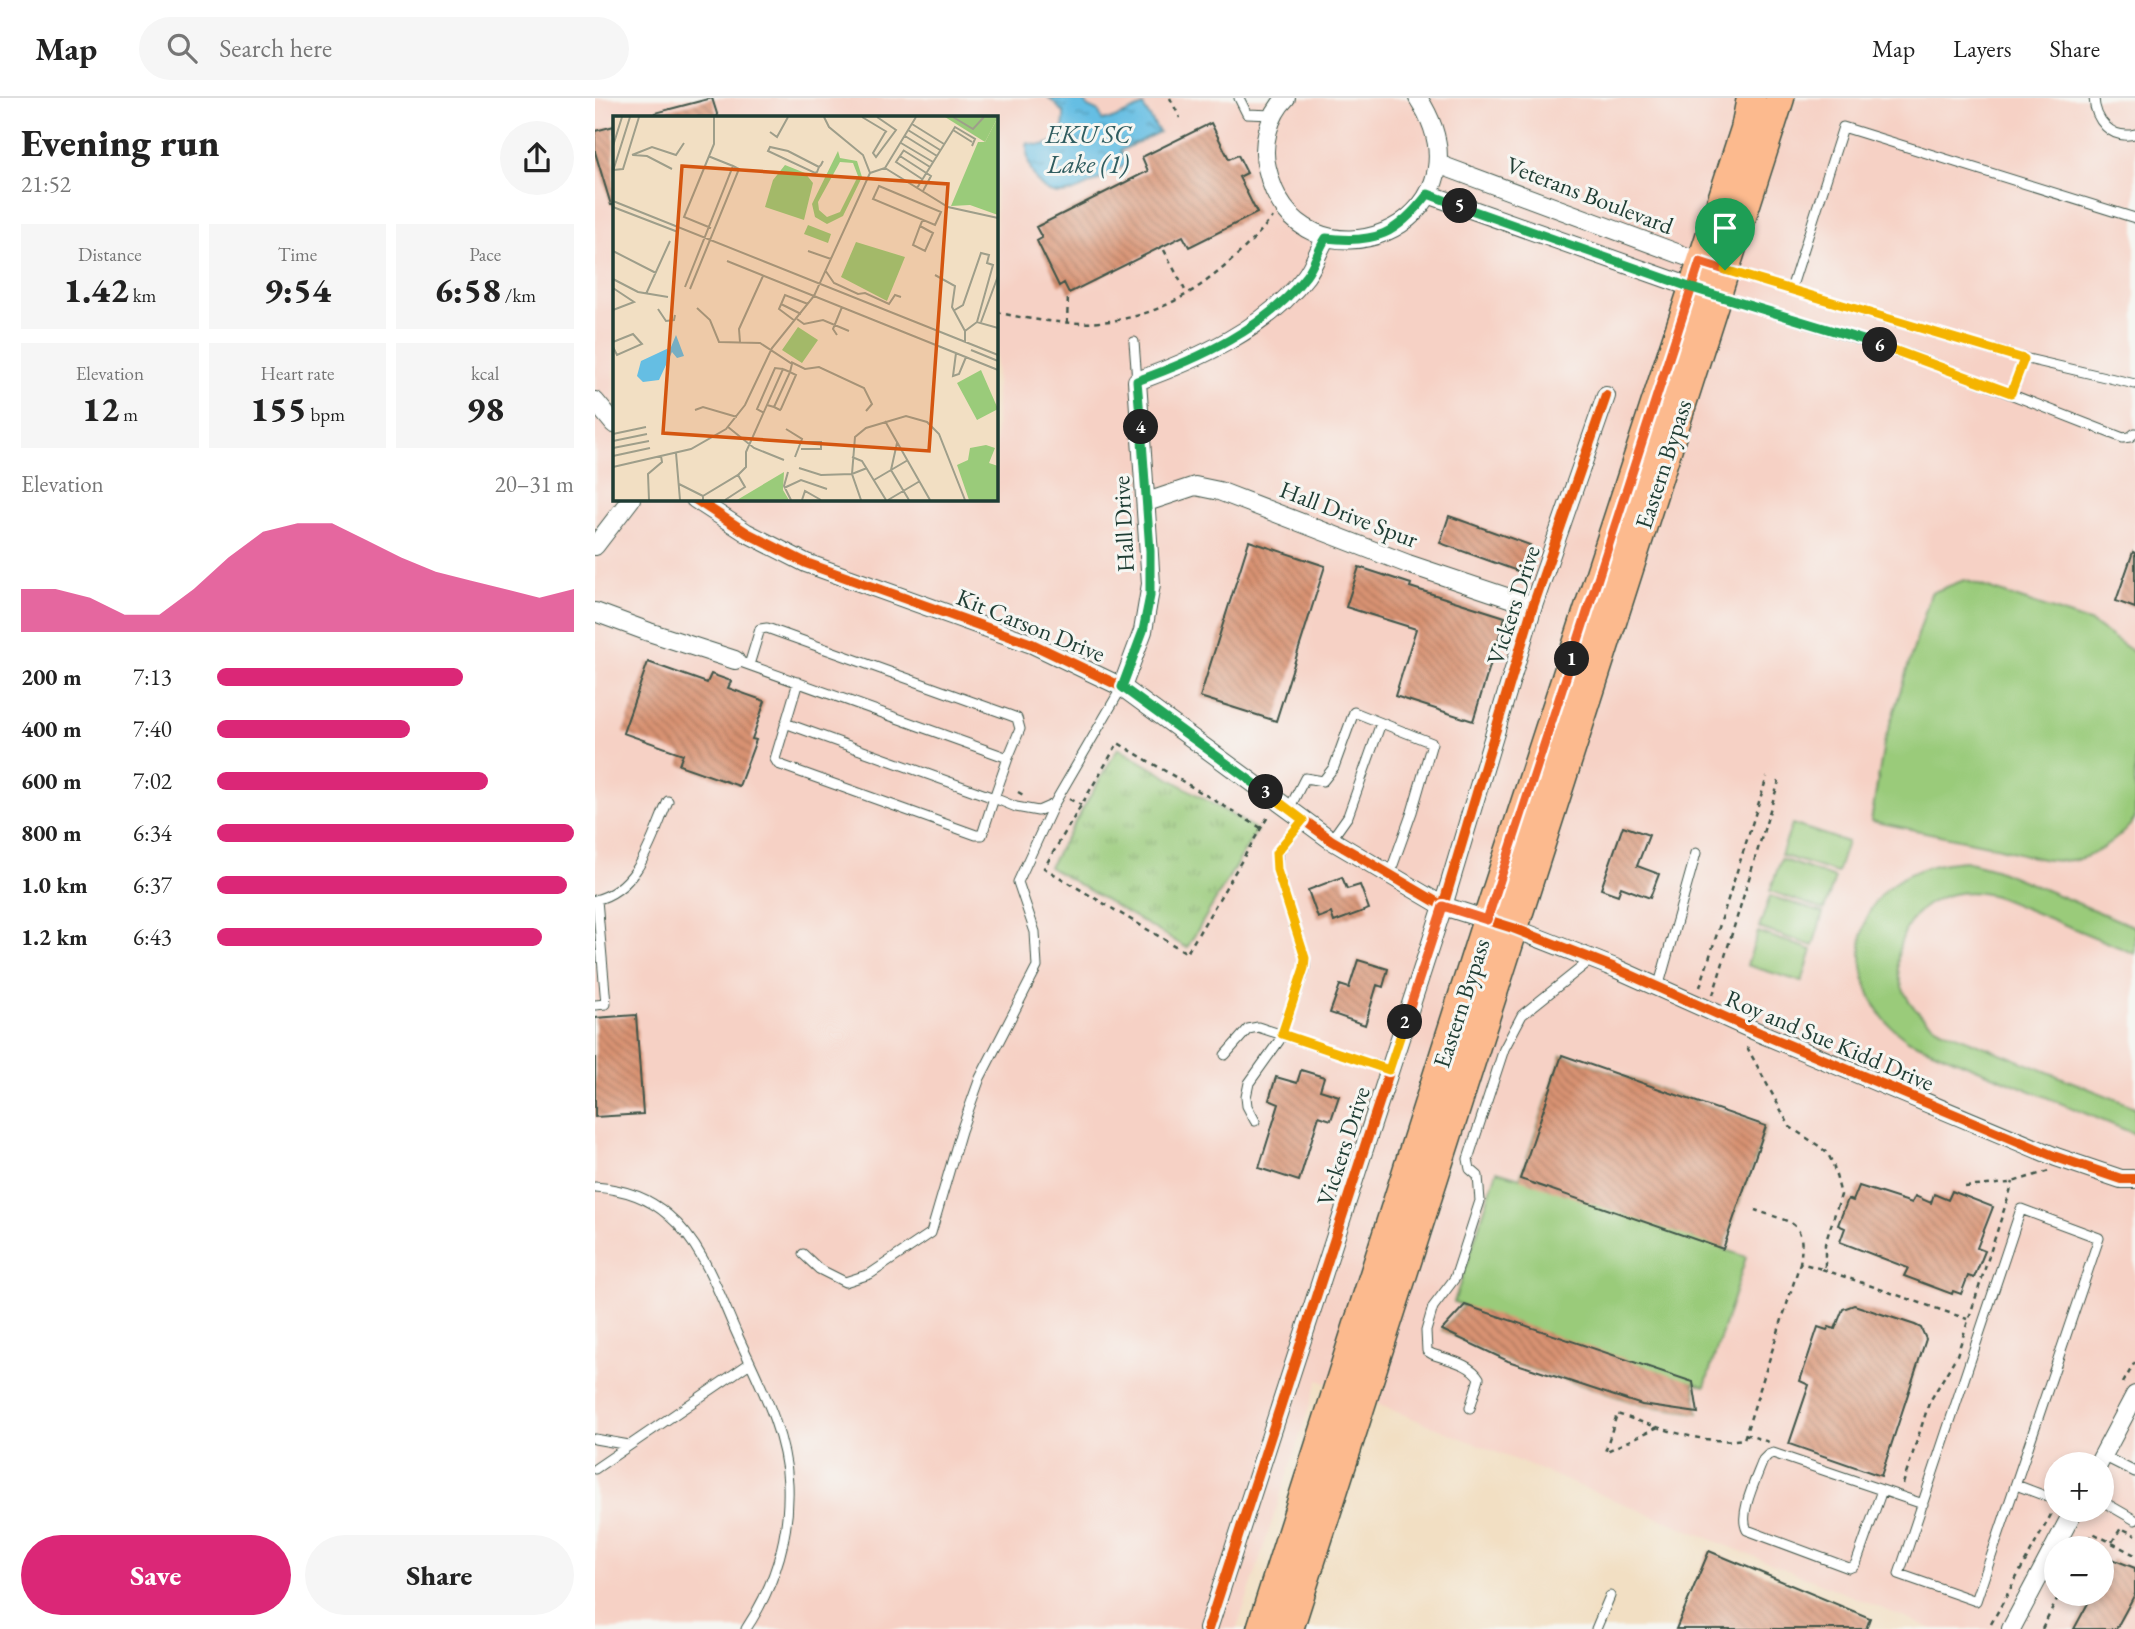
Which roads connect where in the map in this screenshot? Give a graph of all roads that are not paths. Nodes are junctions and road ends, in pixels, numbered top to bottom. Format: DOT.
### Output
graph roads {
  1 [pos="1239,98"];
  2 [pos="1286,98"];
  3 [pos="1418,98"];
  4 [pos="1751,98"];
  5 [pos="1780,98"];
  6 [pos="2094,98"];
  7 [pos="1273,115"];
  8 [pos="2135,134"];
  9 [pos="1438,164"];
  10 [pos="1428,194"];
  11 [pos="2135,218"];
  12 [pos="1326,238"];
  13 [pos="1709,279"];
  14 [pos="1791,289"];
  15 [pos="1134,342"];
  16 [pos="2024,359"];
  17 [pos="1137,381"];
  18 [pos="2135,384"];
  19 [pos="2011,393"];
  20 [pos="1606,396"];
  21 [pos="595,401"];
  22 [pos="613,423"];
  23 [pos="2135,433"];
  24 [pos="630,500"];
  25 [pos="1147,502"];
  26 [pos="715,505"];
  27 [pos="595,546"];
  28 [pos="1533,607"];
  29 [pos="595,612"];
  30 [pos="742,662"];
  31 [pos="798,682"];
  32 [pos="1122,687"];
  33 [pos="785,723"];
  34 [pos="1381,723"];
  35 [pos="1008,758"];
  36 [pos="994,798"];
  37 [pos="668,801"];
  38 [pos="1054,803"];
  39 [pos="1280,809"];
  40 [pos="1303,820"];
  41 [pos="1331,840"];
  42 [pos="1696,853"];
  43 [pos="1389,876"];
  44 [pos="596,900"];
  45 [pos="1443,906"];
  46 [pos="1500,924"];
  47 [pos="1592,959"];
  48 [pos="1658,988"];
  49 [pos="595,1005"];
  50 [pos="1282,1034"];
  51 [pos="1225,1055"];
  52 [pos="1389,1070"];
  53 [pos="1255,1122"];
  54 [pos="2135,1179"];
  55 [pos="595,1187"];
  56 [pos="803,1254"];
  57 [pos="750,1363"];
  58 [pos="2135,1395"];
  59 [pos="1470,1408"];
  60 [pos="595,1439"];
  61 [pos="629,1445"];
  62 [pos="2105,1452"];
  63 [pos="2114,1465"];
  64 [pos="595,1469"];
  65 [pos="2135,1472"];
  66 [pos="2016,1485"];
  67 [pos="1882,1490"];
  68 [pos="2044,1497"];
  69 [pos="1923,1504"];
  70 [pos="2114,1508"];
  71 [pos="2135,1520"];
  72 [pos="2068,1522"];
  73 [pos="1610,1596"];
  74 [pos="746,1629"];
  75 [pos="1208,1629"];
  76 [pos="1261,1629"];
  77 [pos="1289,1629"];
  78 [pos="1596,1629"];
  79 [pos="2011,1629"];
  1 -- 7 [label="lane"];
  2 -- 7 [label="street"];
  3 -- 9 [label="street"];
  4 -- 13 [label="main road, Eastern Bypass"];
  5 -- 13 [label="main road, Eastern Bypass"];
  6 -- 8 [label="lane"];
  7 -- 12 [label="street"];
  9 -- 10 [label="street"];
  9 -- 13 [label="street, Veterans Boulevard"];
  10 -- 12 [label="street"];
  10 -- 13 [label="street"];
  11 -- 14 [label="lane"];
  12 -- 17 [label="street"];
  13 -- 14 [label="lane"];
  13 -- 19 [label="lane"];
  13 -- 46 [label="main road, Eastern Bypass"];
  14 -- 16 [label="lane"];
  15 -- 17 [label="lane"];
  16 -- 18 [label="lane"];
  16 -- 19 [label="lane"];
  17 -- 25 [label="street, Hall Drive"];
  19 -- 23 [label="lane"];
  20 -- 28 [label="street, Vickers Drive"];
  21 -- 22 [label="street"];
  24 -- 27 [label="street"];
  25 -- 28 [label="street, Hall Drive Spur"];
  25 -- 32 [label="street, Hall Drive"];
  26 -- 32 [label="street, Kit Carson Drive"];
  28 -- 45 [label="street, Vickers Drive"];
  29 -- 30 [label="street"];
  30 -- 31 [label="lane"];
  30 -- 35 [label="lane"];
  31 -- 33 [label="lane"];
  31 -- 35 [label="lane"];
  32 -- 38 [label="lane, Hall Drive"];
  32 -- 39 [label="street, Kit Carson Drive"];
  33 -- 36 [label="lane"];
  33 -- 36 [label="lane"];
  34 -- 39 [label="lane"];
  34 -- 41 [label="lane"];
  34 -- 43 [label="lane"];
  35 -- 36 [label="lane"];
  36 -- 38 [label="lane"];
  37 -- 44 [label="lane"];
  38 -- 56 [label="lane, Hall Drive"];
  39 -- 40 [label="street, Kit Carson Drive"];
  40 -- 41 [label="street, Kit Carson Drive"];
  40 -- 50 [label="lane"];
  41 -- 43 [label="street, Kit Carson Drive"];
  42 -- 48 [label="lane"];
  43 -- 45 [label="street, Kit Carson Drive"];
  44 -- 49 [label="lane"];
  45 -- 46 [label="street, Kit Carson Drive"];
  45 -- 52 [label="street, Vickers Drive"];
  46 -- 47 [label="street, Roy and Sue Kidd Drive"];
  46 -- 76 [label="main road, Eastern Bypass"];
  46 -- 77 [label="main road, Eastern Bypass"];
  47 -- 48 [label="street, Roy and Sue Kidd Drive"];
  47 -- 59 [label="lane"];
  48 -- 54 [label="street, Roy and Sue Kidd Drive"];
  50 -- 51 [label="lane"];
  50 -- 52 [label="lane"];
  50 -- 53 [label="lane"];
  52 -- 75 [label="street, Vickers Drive"];
  55 -- 57 [label="lane"];
  57 -- 61 [label="lane"];
  57 -- 74 [label="lane"];
  58 -- 62 [label="street"];
  60 -- 61 [label="lane"];
  61 -- 64 [label="lane"];
  63 -- 65 [label="lane"];
  66 -- 68 [label="lane"];
  66 -- 69 [label="lane"];
  66 -- 69 [label="lane"];
  67 -- 67 [label="lane"];
  67 -- 69 [label="lane"];
  70 -- 71 [label="lane"];
  72 -- 79 [label="street"];
  73 -- 78 [label="lane"];
}
